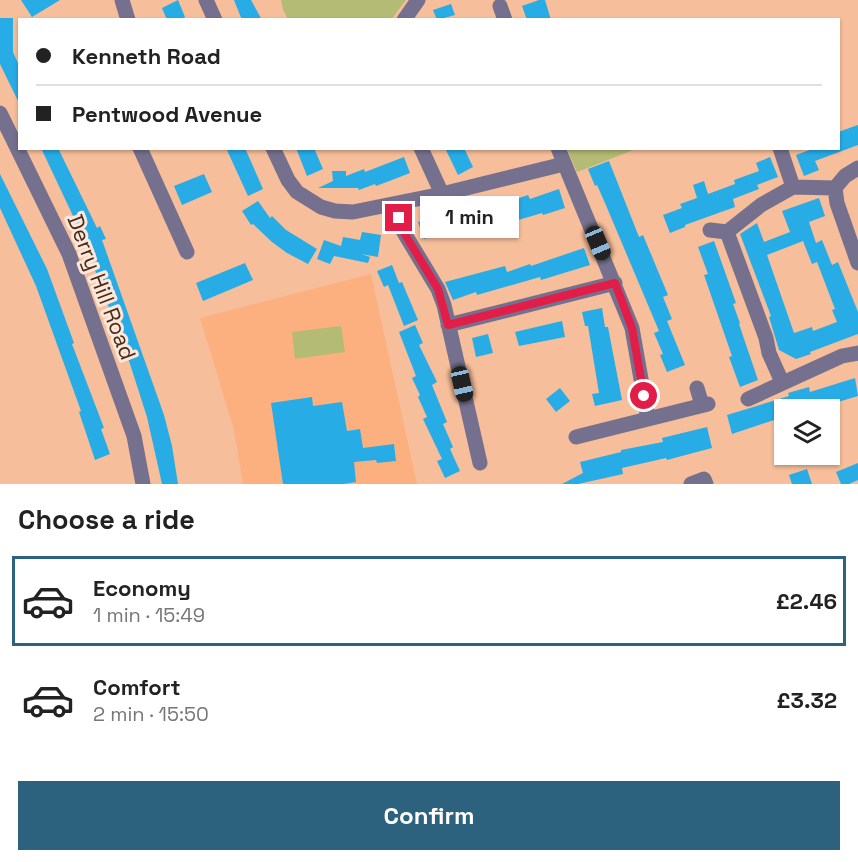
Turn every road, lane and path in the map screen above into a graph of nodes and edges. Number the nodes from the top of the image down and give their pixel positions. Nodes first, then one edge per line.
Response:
1 (122, 0) edge
2 (206, 0) edge
3 (418, 0) edge
4 (127, 18) edge
5 (214, 18) edge
6 (405, 18) edge
7 (0, 113) edge
8 (141, 150) edge
9 (274, 150) edge
10 (422, 150) edge
11 (559, 150) edge
12 (781, 150) edge
13 (564, 164) junction
14 (858, 168) edge
15 (793, 187) junction
16 (835, 188) junction
17 (442, 194) junction
18 (394, 205) junction
19 (710, 230) dead end
20 (727, 232) junction
21 (187, 252) dead end
22 (858, 263) edge
23 (615, 283) junction
24 (448, 325) junction
25 (858, 353) edge
26 (782, 382) junction
27 (697, 388) dead end
28 (748, 399) dead end
29 (648, 419) junction
30 (582, 430) dead end
31 (491, 439) dead end
32 (475, 443) junction
33 (480, 464) dead end
34 (143, 484) edge
35 (691, 484) edge
36 (706, 484) edge

1 - 4 street
2 - 5 street
3 - 6 street
7 - 34 street, Derry Hill Road
8 - 21 street
9 - 18 street
10 - 17 street
11 - 13 street
12 - 15 street
13 - 17 street
13 - 23 street
14 - 16 street
15 - 16 street
15 - 20 street
16 - 22 street
17 - 18 street
18 - 24 street
19 - 20 street
20 - 26 street
23 - 24 street
23 - 29 street
24 - 32 street
25 - 26 street
26 - 28 street
27 - 29 street
29 - 30 street
31 - 32 street
32 - 33 street
35 - 36 street

